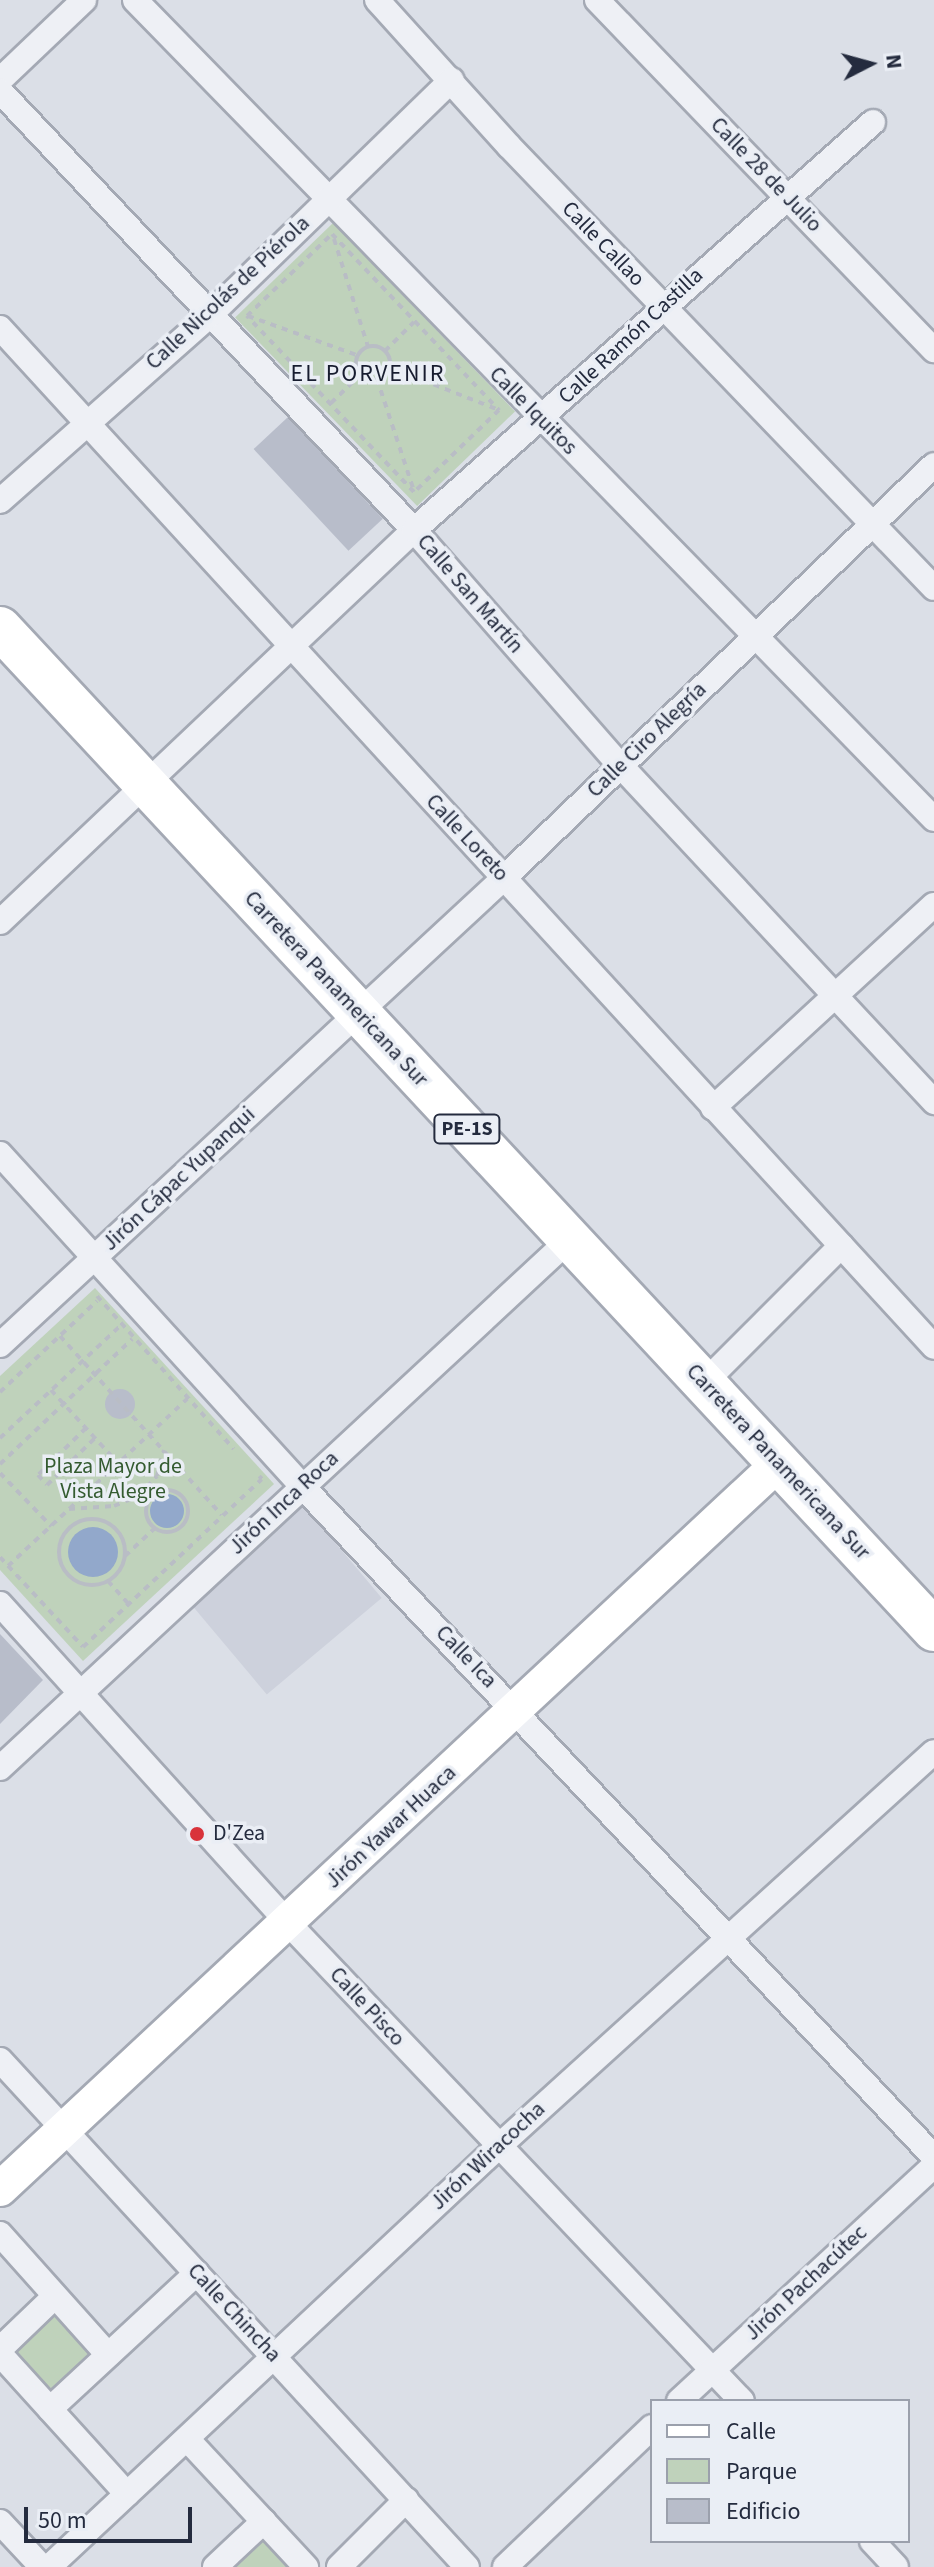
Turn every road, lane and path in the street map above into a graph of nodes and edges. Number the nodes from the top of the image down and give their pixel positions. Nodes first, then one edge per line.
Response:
1 (84, 0) edge
2 (135, 0) edge
3 (377, 0) edge
4 (597, 0) edge
5 (0, 80) edge
6 (452, 80) junction
7 (0, 91) edge
8 (873, 122) dead end
9 (787, 196) junction
10 (328, 200) junction
11 (332, 234) junction
12 (662, 306) junction
13 (210, 315) junction
14 (247, 316) junction
15 (415, 322) junction
16 (0, 328) edge
17 (368, 347) junction
18 (934, 350) edge
19 (385, 351) junction
20 (359, 356) junction
21 (389, 367) junction
22 (361, 374) junction
23 (377, 379) junction
24 (331, 404) junction
25 (499, 410) junction
26 (541, 420) junction
27 (86, 422) junction
28 (934, 465) edge
29 (414, 492) junction
30 (0, 501) edge
31 (871, 523) junction
32 (414, 530) junction
33 (934, 588) edge
34 (0, 628) edge
35 (757, 635) junction
36 (291, 648) junction
37 (620, 765) junction
38 (148, 784) junction
39 (934, 819) edge
40 (504, 878) junction
41 (934, 905) edge
42 (0, 922) edge
43 (833, 993) junction
44 (356, 1012) junction
45 (934, 1102) edge
46 (713, 1108) junction
47 (0, 1154) edge
48 (570, 1239) junction
49 (841, 1246) junction
50 (96, 1257) junction
51 (120, 1326) junction
52 (60, 1336) junction
53 (931, 1338) edge
54 (132, 1339) junction
55 (0, 1345) edge
56 (82, 1361) junction
57 (95, 1374) junction
58 (704, 1383) junction
59 (51, 1390) junction
60 (0, 1392) edge
61 (187, 1399) junction
62 (64, 1404) junction
63 (86, 1428) junction
64 (149, 1434) junction
65 (0, 1438) edge
66 (95, 1438) junction
67 (0, 1450) edge
68 (164, 1450) junction
69 (241, 1456) dead end
70 (7, 1457) junction
71 (118, 1463) junction
72 (779, 1463) junction
73 (0, 1464) edge
74 (251, 1468) dead end
75 (0, 1473) edge
76 (149, 1486) junction
77 (302, 1486) junction
78 (156, 1493) junction
79 (97, 1508) junction
80 (69, 1509) junction
81 (223, 1516) junction
82 (59, 1518) junction
83 (97, 1519) junction
84 (51, 1526) junction
85 (155, 1528) junction
86 (68, 1529) junction
87 (125, 1556) junction
88 (0, 1557) edge
89 (8, 1566) junction
90 (108, 1581) junction
91 (0, 1604) edge
92 (129, 1604) junction
93 (934, 1630) edge
94 (81, 1692) junction
95 (517, 1710) junction
96 (934, 1752) edge
97 (0, 1768) edge
98 (288, 1923) junction
99 (728, 1935) junction
100 (0, 2060) edge
101 (64, 2129) junction
102 (498, 2147) junction
103 (934, 2157) edge
104 (934, 2166) edge
105 (0, 2189) edge
106 (0, 2234) edge
107 (197, 2273) junction
108 (55, 2296) junction
109 (0, 2352) edge
110 (108, 2355) junction
111 (275, 2357) junction
112 (713, 2369) junction
113 (681, 2399) edge
114 (740, 2399) edge
115 (50, 2409) junction
116 (650, 2429) edge
117 (187, 2439) junction
118 (127, 2494) junction
119 (406, 2500) junction
120 (264, 2521) junction
121 (0, 2522) edge
122 (874, 2543) edge
123 (42, 2567) edge
124 (49, 2567) edge
125 (215, 2567) edge
126 (306, 2567) edge
127 (339, 2567) edge
128 (467, 2567) edge
129 (505, 2567) edge
130 (896, 2567) edge

1 - 5 street
2 - 10 street, Calle Iquitos
3 - 6 street, Calle Callao
4 - 9 street, Calle 28 de Julio
6 - 10 street, Calle Nicolás de Piérola
6 - 12 street, Calle Callao
7 - 13 street, Calle San Martín
8 - 9 street, Calle Ramón Castilla
9 - 12 street, Calle Ramón Castilla
9 - 18 street, Calle 28 de Julio
10 - 11 path
10 - 13 street, Calle Nicolás de Piérola
10 - 26 street, Calle Iquitos
11 - 14 path
11 - 15 path
11 - 17 path
12 - 26 street, Calle Ramón Castilla
12 - 31 street, Calle Callao
13 - 14 path
13 - 27 street, Calle Nicolás de Piérola
13 - 32 street, Calle San Martín
14 - 20 path
14 - 24 path
15 - 19 path
15 - 25 path
16 - 27 street, Calle Loreto
17 - 19 path
17 - 20 path
19 - 21 path
20 - 22 path
21 - 23 path
21 - 25 path
22 - 23 path
22 - 24 path
23 - 29 path
24 - 29 path
25 - 26 path
25 - 29 path
26 - 32 street, Calle Ramón Castilla
26 - 35 street, Calle Iquitos
27 - 30 street, Calle Nicolás de Piérola
27 - 36 street, Calle Loreto
28 - 31 street, Calle Ciro Alegría
29 - 32 path
31 - 33 street, Calle Callao
31 - 35 street, Calle Ciro Alegría
32 - 36 street, Calle Ramón Castilla
32 - 37 street, Calle San Martín
34 - 38 highway, Carretera Panamericana Sur / PE-1S
35 - 37 street, Calle Ciro Alegría
35 - 39 street, Calle Iquitos
36 - 38 street, Calle Ramón Castilla
36 - 40 street, Calle Loreto
37 - 40 street, Calle Ciro Alegría
37 - 43 street, Calle San Martín
38 - 42 street, Calle Ramón Castilla
38 - 44 highway, Carretera Panamericana Sur / PE-1S
40 - 44 street, Calle Ciro Alegría
40 - 46 street, Calle Loreto
41 - 43 street
43 - 45 street, Calle San Martín
43 - 46 street
44 - 48 highway, Carretera Panamericana Sur / PE-1S
44 - 50 street, Jirón Cápac Yupanqui
46 - 49 street, Calle Loreto
47 - 50 street, Calle Ica
48 - 58 highway, Carretera Panamericana Sur / PE-1S
48 - 77 street, Jirón Inca Roca
49 - 53 street, Calle Loreto
49 - 58 street
50 - 55 street, Jirón Cápac Yupanqui
50 - 77 street, Calle Ica
51 - 52 path
51 - 54 path
51 - 56 path
52 - 56 path
52 - 60 path
54 - 57 path
54 - 61 path
56 - 57 path
56 - 59 path
57 - 62 path
57 - 64 path
58 - 72 highway, Carretera Panamericana Sur / PE-1S
59 - 62 path
59 - 65 path
61 - 64 path
61 - 69 path
62 - 63 path
62 - 70 path
63 - 66 path
63 - 66 path
64 - 68 path
64 - 71 path
66 - 71 path
67 - 70 path
68 - 76 path
68 - 81 path
70 - 73 path
71 - 80 path
72 - 93 highway, Carretera Panamericana Sur / PE-1S
72 - 95 street, Jirón Yawar Huaca
74 - 81 path
75 - 84 path
76 - 78 path
76 - 79 path
77 - 94 street, Jirón Inca Roca
77 - 95 street, Calle Ica
78 - 85 path
78 - 85 path
79 - 80 path
79 - 83 path
80 - 82 path
81 - 92 path
82 - 84 path
82 - 86 path
83 - 86 path
83 - 87 path
84 - 89 path
85 - 87 path
86 - 90 path
87 - 90 path
88 - 89 path
89 - 92 path
90 - 92 path
91 - 94 street, Calle Pisco
94 - 97 street, Jirón Inca Roca
94 - 98 street, Calle Pisco
95 - 98 street, Jirón Yawar Huaca
95 - 99 street, Calle Ica
96 - 99 street, Jirón Wiracocha
98 - 101 street, Jirón Yawar Huaca
98 - 102 street, Calle Pisco
99 - 102 street, Jirón Wiracocha
99 - 103 street, Calle Ica
100 - 101 street, Calle Chincha
101 - 105 street, Jirón Yawar Huaca
101 - 107 street, Calle Chincha
102 - 111 street, Jirón Wiracocha
102 - 112 street, Calle Pisco
104 - 112 street, Jirón Pachacútec
106 - 108 street
107 - 110 street
107 - 111 street, Calle Chincha
108 - 109 street
108 - 110 street
109 - 115 street
110 - 115 street
111 - 117 street, Jirón Wiracocha
111 - 119 street, Calle Chincha
112 - 113 street, Jirón Pachacútec
112 - 114 street, Calle Pisco
115 - 118 street
116 - 129 street
117 - 118 street, Jirón Wiracocha
117 - 120 street
118 - 124 street, Jirón Wiracocha
119 - 127 street
119 - 128 street, Calle Chincha
120 - 125 street
120 - 126 street
121 - 123 street
122 - 130 street

